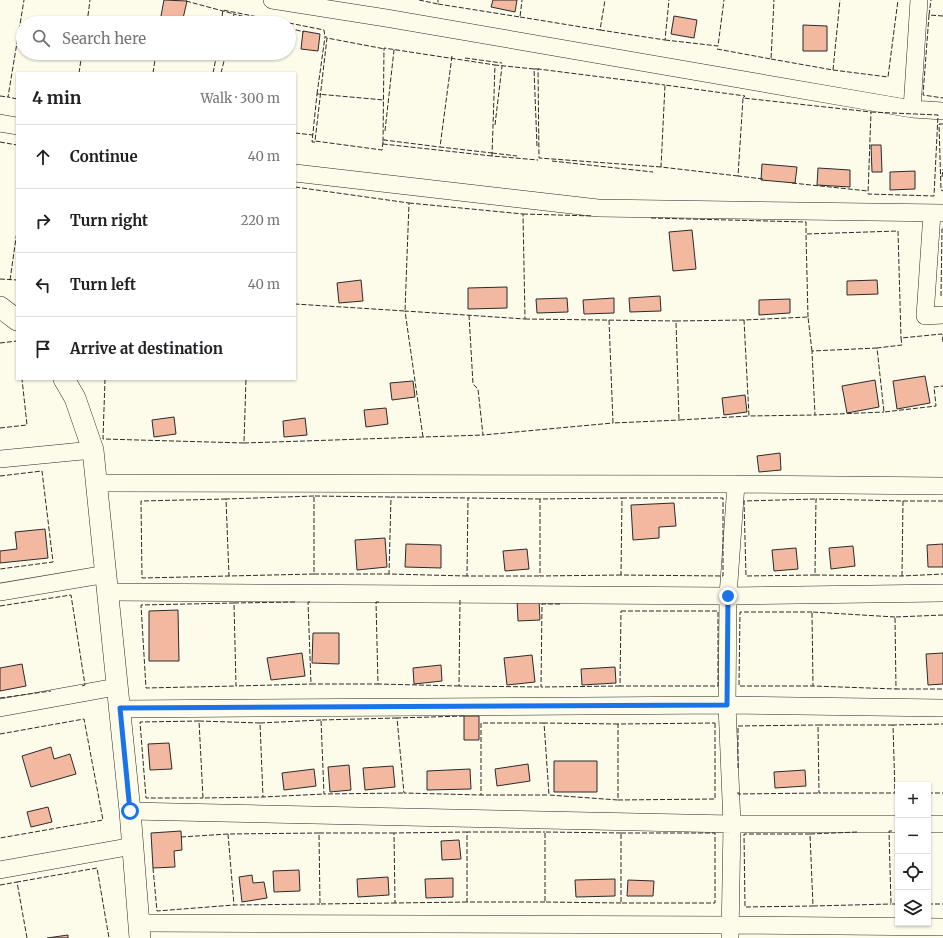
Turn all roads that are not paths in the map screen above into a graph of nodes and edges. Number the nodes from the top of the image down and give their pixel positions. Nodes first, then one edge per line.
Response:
1 (272, 0) edge
2 (919, 0) edge
3 (912, 109) junction
4 (943, 111) edge
5 (0, 123) edge
6 (16, 126) edge
7 (296, 173) edge
8 (937, 213) edge
9 (0, 307) edge
10 (943, 315) edge
11 (16, 319) edge
12 (65, 380) edge
13 (93, 450) junction
14 (0, 460) edge
15 (97, 483) junction
16 (736, 484) junction
17 (943, 486) edge
18 (108, 583) junction
19 (0, 592) edge
20 (943, 593) edge
21 (728, 596) junction
22 (116, 687) junction
23 (727, 705) junction
24 (0, 708) edge
25 (120, 708) junction
26 (943, 708) edge
27 (130, 811) junction
28 (732, 824) junction
29 (895, 824) edge
30 (931, 824) edge
31 (943, 824) edge
32 (133, 846) junction
33 (0, 870) edge
34 (943, 927) edge
35 (140, 931) edge
36 (731, 931) edge

1 - 3 street
2 - 3 street
3 - 4 street
5 - 6 street
7 - 8 street
8 - 10 street
9 - 11 street
12 - 13 street
13 - 14 street
13 - 15 street
15 - 16 street
15 - 18 street
16 - 17 street
16 - 21 street
18 - 19 street
18 - 21 street
18 - 22 street
20 - 21 street
21 - 23 street
22 - 24 street
22 - 25 street
23 - 25 street
23 - 26 street
23 - 28 street
25 - 27 street
27 - 28 street
27 - 32 street
28 - 29 street
28 - 36 street
30 - 31 street
32 - 33 street
32 - 35 street
34 - 36 street
35 - 36 street

